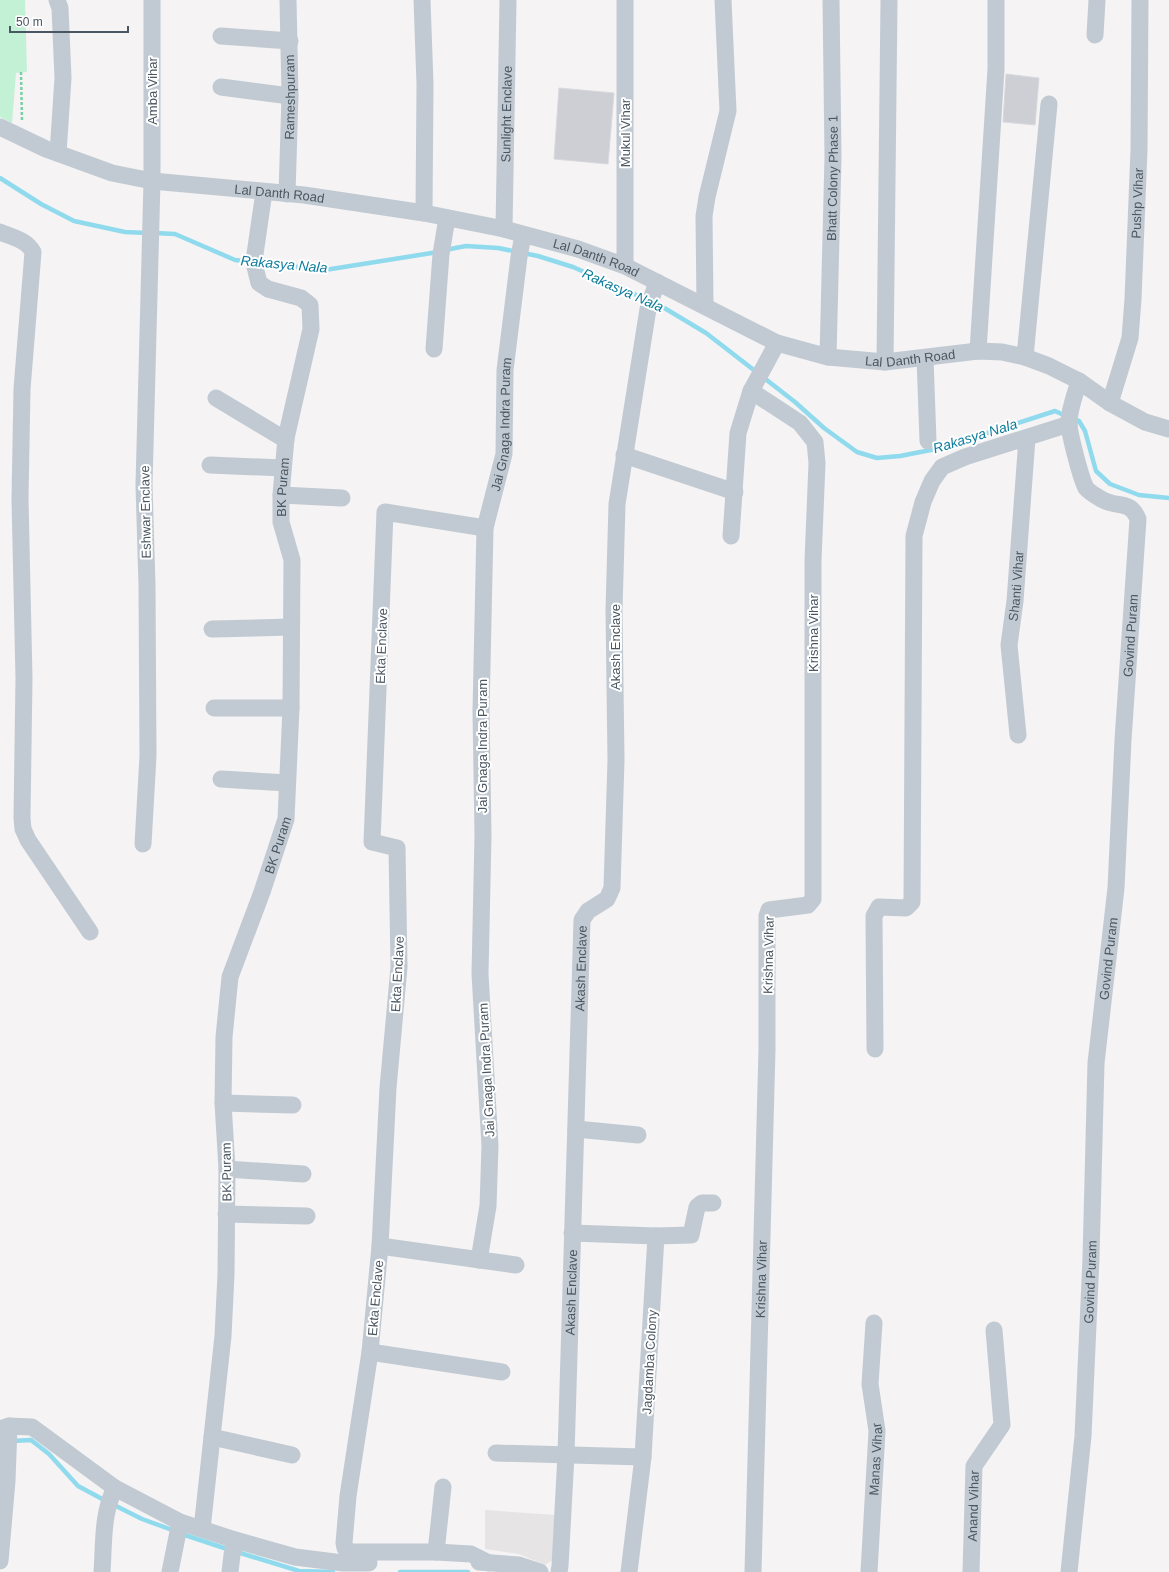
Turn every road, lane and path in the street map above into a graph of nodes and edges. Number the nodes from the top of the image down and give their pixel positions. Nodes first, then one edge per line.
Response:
1 (57, 0) edge
2 (152, 0) edge
3 (288, 0) edge
4 (422, 0) edge
5 (508, 0) edge
6 (625, 0) edge
7 (723, 0) edge
8 (831, 0) edge
9 (889, 0) edge
10 (996, 0) edge
11 (1097, 0) edge
12 (1140, 0) edge
13 (1095, 35) dead end
14 (220, 36) dead end
15 (290, 41) junction
16 (21, 72) dead end
17 (221, 87) dead end
18 (290, 96) junction
19 (1049, 104) dead end
20 (0, 127) edge
21 (22, 138) junction
22 (58, 153) junction
23 (152, 181) junction
24 (264, 192) junction
25 (287, 194) junction
26 (424, 213) junction
27 (447, 218) junction
28 (504, 229) junction
29 (0, 232) edge
30 (521, 245) junction
31 (625, 266) junction
32 (653, 295) junction
33 (705, 305) junction
34 (777, 343) junction
35 (434, 349) dead end
36 (978, 351) junction
37 (828, 357) junction
38 (1025, 357) junction
39 (925, 358) junction
40 (886, 362) junction
41 (1079, 382) junction
42 (751, 388) junction
43 (216, 398) dead end
44 (1110, 403) junction
45 (1069, 424) junction
46 (1169, 429) edge
47 (1028, 438) junction
48 (286, 440) junction
49 (928, 441) dead end
50 (624, 455) junction
51 (210, 466) dead end
52 (283, 468) junction
53 (735, 492) junction
54 (281, 495) junction
55 (342, 498) dead end
56 (485, 528) junction
57 (731, 536) dead end
58 (291, 626) junction
59 (212, 629) dead end
60 (214, 708) dead end
61 (291, 708) junction
62 (1018, 735) dead end
63 (221, 779) dead end
64 (287, 783) junction
65 (144, 844) dead end
66 (90, 932) dead end
67 (875, 1049) dead end
68 (223, 1103) junction
69 (293, 1105) dead end
70 (576, 1129) junction
71 (638, 1135) dead end
72 (227, 1169) junction
73 (303, 1174) dead end
74 (713, 1203) dead end
75 (226, 1214) junction
76 (307, 1216) dead end
77 (572, 1233) junction
78 (656, 1236) junction
79 (380, 1246) junction
80 (479, 1260) junction
81 (516, 1265) dead end
82 (874, 1323) dead end
83 (994, 1330) dead end
84 (370, 1352) junction
85 (502, 1372) dead end
86 (6, 1434) edge
87 (212, 1437) junction
88 (496, 1453) dead end
89 (292, 1454) dead end
90 (566, 1455) junction
91 (643, 1457) junction
92 (443, 1488) dead end
93 (111, 1498) junction
94 (202, 1529) junction
95 (178, 1530) junction
96 (436, 1552) junction
97 (233, 1553) edge
98 (0, 1561) edge
99 (345, 1564) edge
100 (478, 1566) edge
101 (102, 1572) edge
102 (170, 1572) edge
103 (540, 1572) edge
104 (558, 1572) edge
105 (629, 1572) edge
106 (753, 1572) edge
107 (869, 1572) edge
108 (971, 1572) edge
109 (1069, 1572) edge

1 - 22 street
2 - 23 street, Amba Vihar
3 - 15 street, Rameshpuram
4 - 26 street
5 - 28 street, Sunlight Enclave
6 - 31 street, Mukul Vihar
7 - 33 street
8 - 37 street, Bhatt Colony Phase 1
9 - 40 street
10 - 36 street
11 - 13 street
12 - 44 street, Pushp Vihar
14 - 15 street
15 - 18 street, Rameshpuram
16 - 21 path
17 - 18 street
18 - 25 street, Rameshpuram
19 - 38 street
20 - 21 street, Lal Danth Road
21 - 22 street, Lal Danth Road
22 - 23 street, Lal Danth Road
23 - 24 street, Lal Danth Road
23 - 65 street, Eshwar Enclave
24 - 25 street, Lal Danth Road
24 - 48 street, BK Puram
25 - 26 street, Lal Danth Road
26 - 27 street, Lal Danth Road
27 - 28 street, Lal Danth Road
27 - 35 street
28 - 30 street, Lal Danth Road
29 - 66 street
30 - 31 street, Lal Danth Road
30 - 56 street, Jai Gnaga Indra Puram
31 - 32 street, Lal Danth Road
32 - 33 street, Lal Danth Road
32 - 50 street, Akash Enclave
33 - 34 street, Lal Danth Road
34 - 37 street, Lal Danth Road
34 - 42 street
36 - 38 street, Lal Danth Road
36 - 39 street, Lal Danth Road
37 - 40 street, Lal Danth Road
38 - 41 street, Lal Danth Road
39 - 40 street, Lal Danth Road
39 - 49 street
41 - 44 street, Lal Danth Road
41 - 45 street, Govind Puram
42 - 53 street
42 - 106 street, Krishna Vihar
43 - 48 street
44 - 46 street, Lal Danth Road
45 - 47 street
45 - 109 street, Govind Puram
47 - 62 street, Shanti Vihar
47 - 67 street
48 - 52 street, BK Puram
50 - 53 street
50 - 70 street, Akash Enclave
51 - 52 street
52 - 54 street, BK Puram
53 - 57 street
54 - 55 street
54 - 58 street, BK Puram
56 - 79 street, Ekta Enclave
56 - 80 street, Jai Gnaga Indra Puram
58 - 59 street
58 - 61 street, BK Puram
60 - 61 street
61 - 64 street, BK Puram
63 - 64 street
64 - 68 street, BK Puram
68 - 69 street
68 - 72 street, BK Puram
70 - 71 street
70 - 77 street, Akash Enclave
72 - 73 street
72 - 75 street, BK Puram
74 - 78 street
75 - 76 street
75 - 87 street, BK Puram
77 - 78 street
77 - 90 street, Akash Enclave
78 - 91 street, Jagdamba Colony
79 - 80 street
79 - 84 street, Ekta Enclave
80 - 81 street
82 - 107 street, Manas Vihar
83 - 108 street, Anand Vihar
84 - 85 street
84 - 99 street, Ekta Enclave
86 - 93 street
86 - 98 street
87 - 89 street
87 - 94 street, BK Puram
88 - 90 street
90 - 91 street
90 - 104 street, Akash Enclave
91 - 105 street, Jagdamba Colony
92 - 96 street
93 - 95 street
93 - 101 street
94 - 95 street
94 - 97 street
95 - 102 street
96 - 99 street
96 - 100 street
97 - 99 street
99 - 100 street
100 - 103 street

